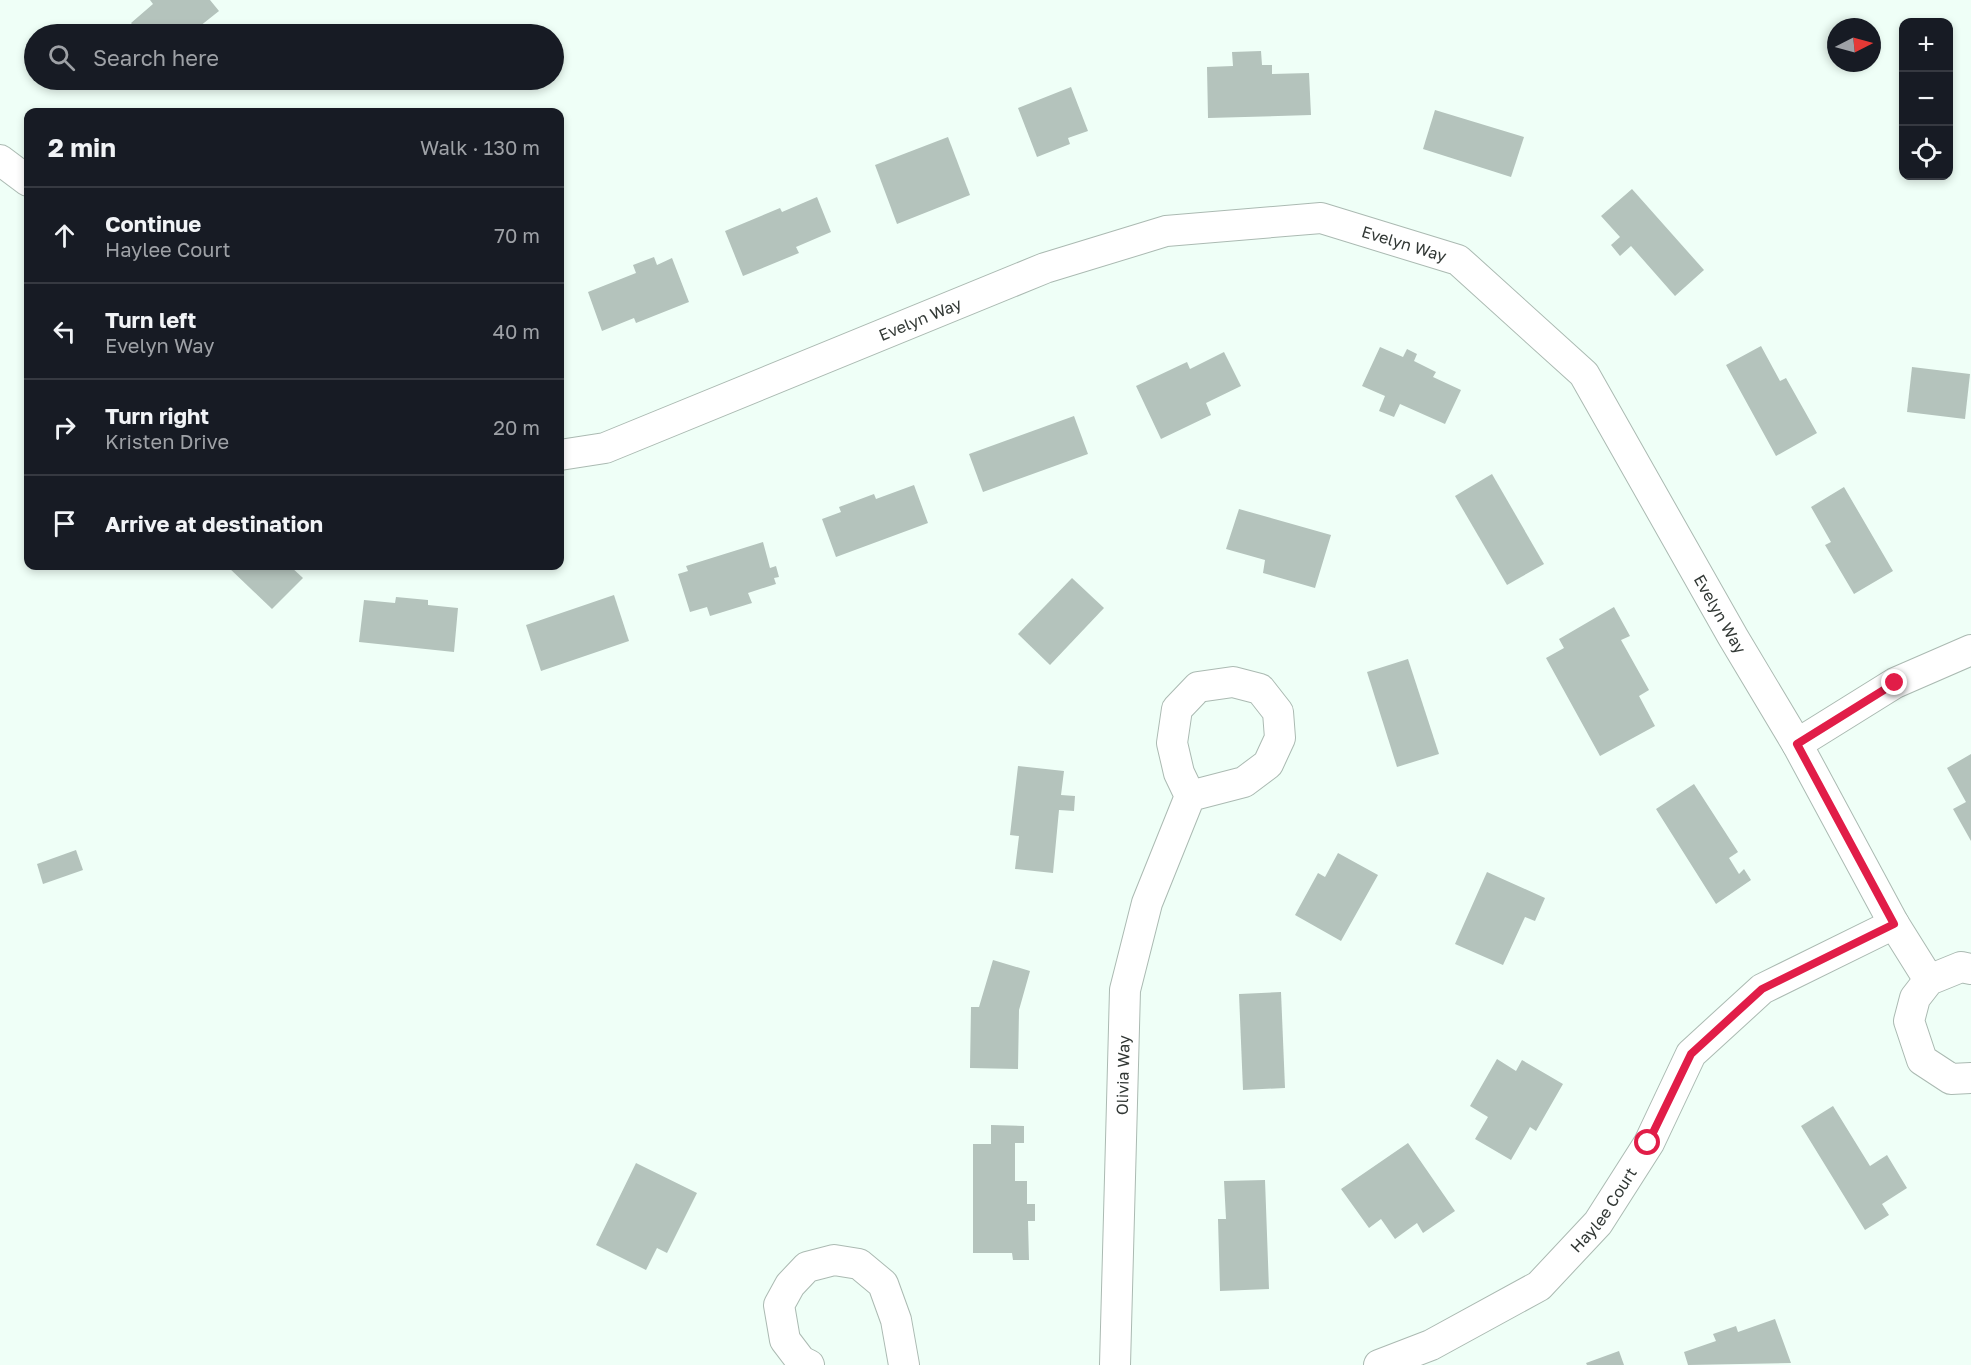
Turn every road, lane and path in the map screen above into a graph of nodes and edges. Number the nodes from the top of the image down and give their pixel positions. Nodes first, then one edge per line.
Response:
1 (0, 160) edge
2 (24, 179) edge
3 (564, 454) edge
4 (1971, 650) edge
5 (1797, 744) junction
6 (1190, 796) dead end
7 (1894, 924) junction
8 (1971, 969) edge
9 (1929, 980) junction
10 (1971, 1078) edge
11 (809, 1365) edge
12 (904, 1365) edge
13 (1115, 1365) edge
14 (1379, 1365) edge

1 - 2 street
3 - 5 street, Evelyn Way
4 - 5 street
5 - 7 street, Evelyn Way
6 - 13 street, Olivia Way
7 - 9 street, Evelyn Way
7 - 14 street, Haylee Court
8 - 9 street
9 - 10 street
11 - 12 street

